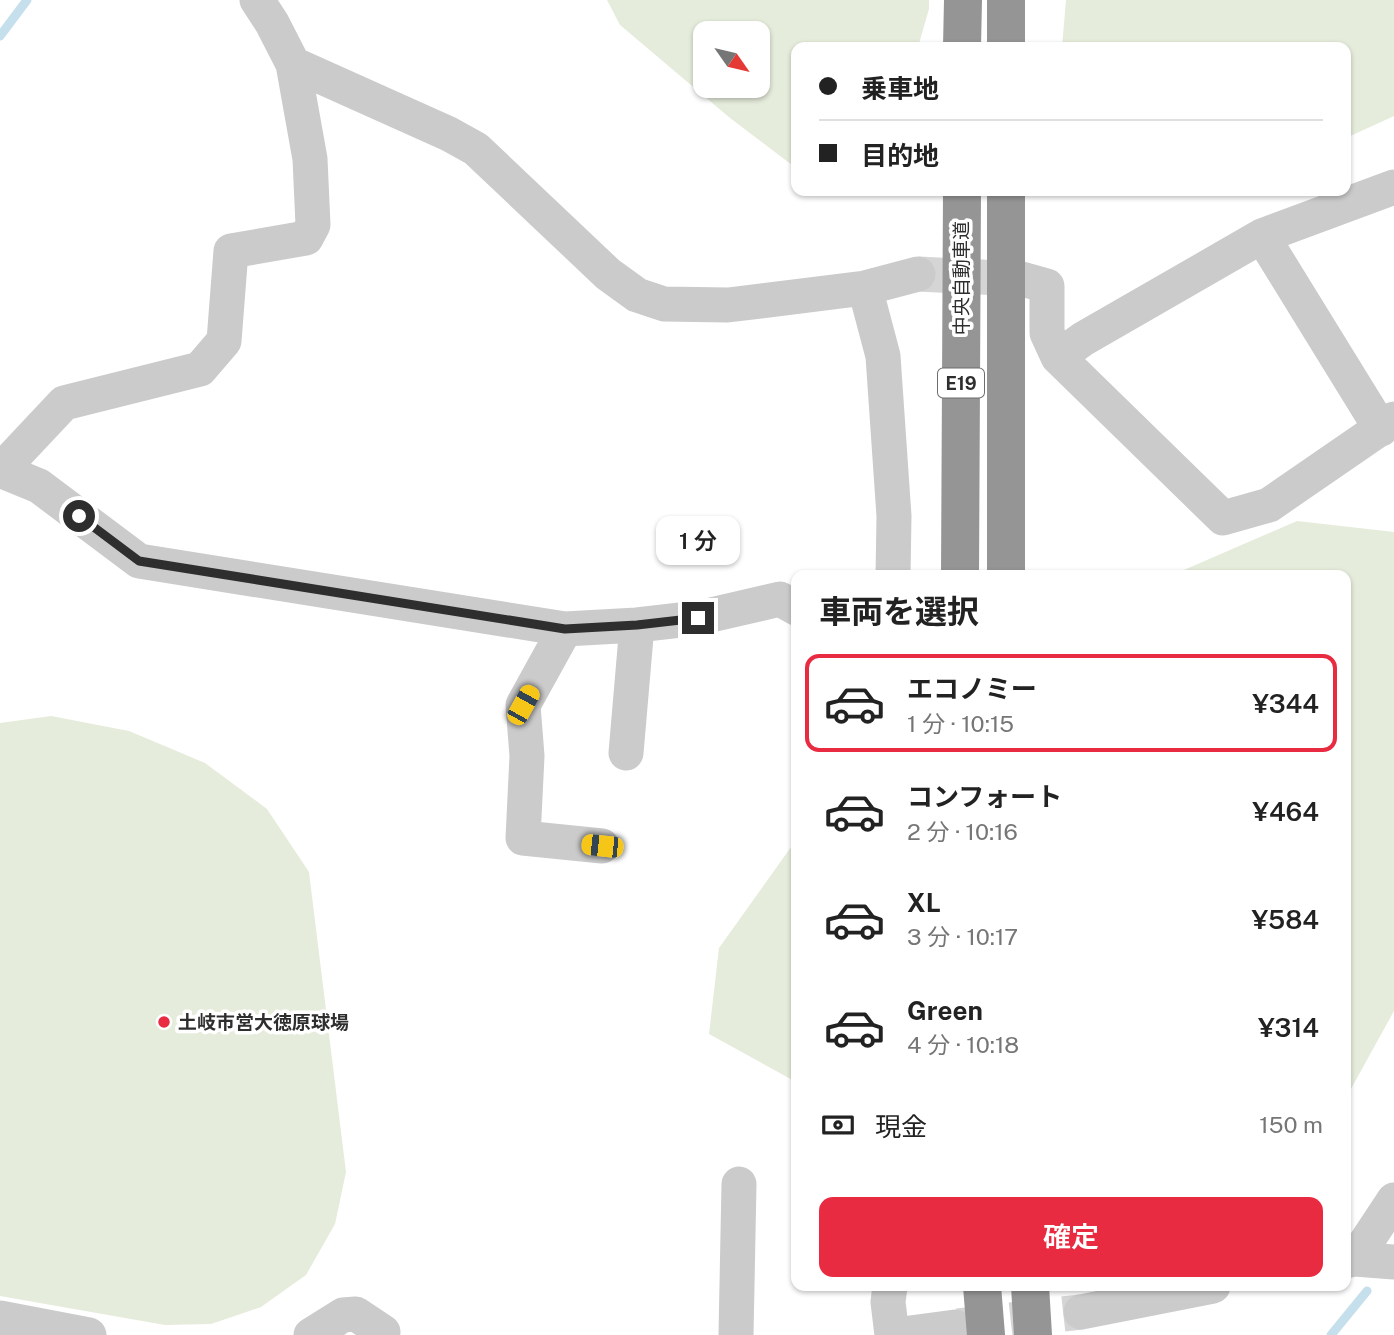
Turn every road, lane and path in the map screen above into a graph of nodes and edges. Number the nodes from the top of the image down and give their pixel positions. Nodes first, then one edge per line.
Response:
1 (257, 0) edge
2 (963, 0) edge
3 (1006, 0) edge
4 (962, 42) edge
5 (1006, 42) edge
6 (293, 64) junction
7 (1394, 187) edge
8 (962, 196) edge
9 (1006, 196) edge
10 (1262, 236) junction
11 (918, 274) tunnel mouth
12 (1022, 279) tunnel mouth
13 (865, 288) junction
14 (1058, 357) junction
15 (1387, 424) edge
16 (0, 470) edge
17 (893, 570) edge
18 (960, 570) edge
19 (1006, 570) edge
20 (791, 605) edge
21 (637, 625) junction
22 (565, 629) junction
23 (626, 753) dead end
24 (602, 846) dead end
25 (739, 1184) dead end
26 (1394, 1200) edge
27 (1351, 1259) edge
28 (1351, 1260) edge
29 (1394, 1262) edge
30 (889, 1291) edge
31 (981, 1291) edge
32 (1030, 1291) edge
33 (1188, 1291) edge
34 (1081, 1312) tunnel mouth
35 (0, 1318) edge
36 (970, 1331) edge
37 (89, 1335) edge
38 (311, 1335) edge
39 (382, 1335) edge
40 (736, 1335) edge
41 (893, 1335) edge
42 (1033, 1335) edge

1 - 6 street
2 - 4 highway
3 - 5 highway
6 - 13 street
6 - 16 street
7 - 10 street
8 - 18 highway, 中央自動車道 / E19
9 - 19 highway, E19
10 - 14 street
10 - 15 street
11 - 13 street
12 - 14 street
13 - 17 street
14 - 15 street
16 - 22 street
20 - 21 street
21 - 22 street
21 - 23 street
22 - 24 street
25 - 40 street
26 - 27 street
28 - 29 street
30 - 41 street
31 - 36 highway
32 - 42 highway
33 - 34 street
35 - 37 street
36 - 41 street
38 - 39 street

